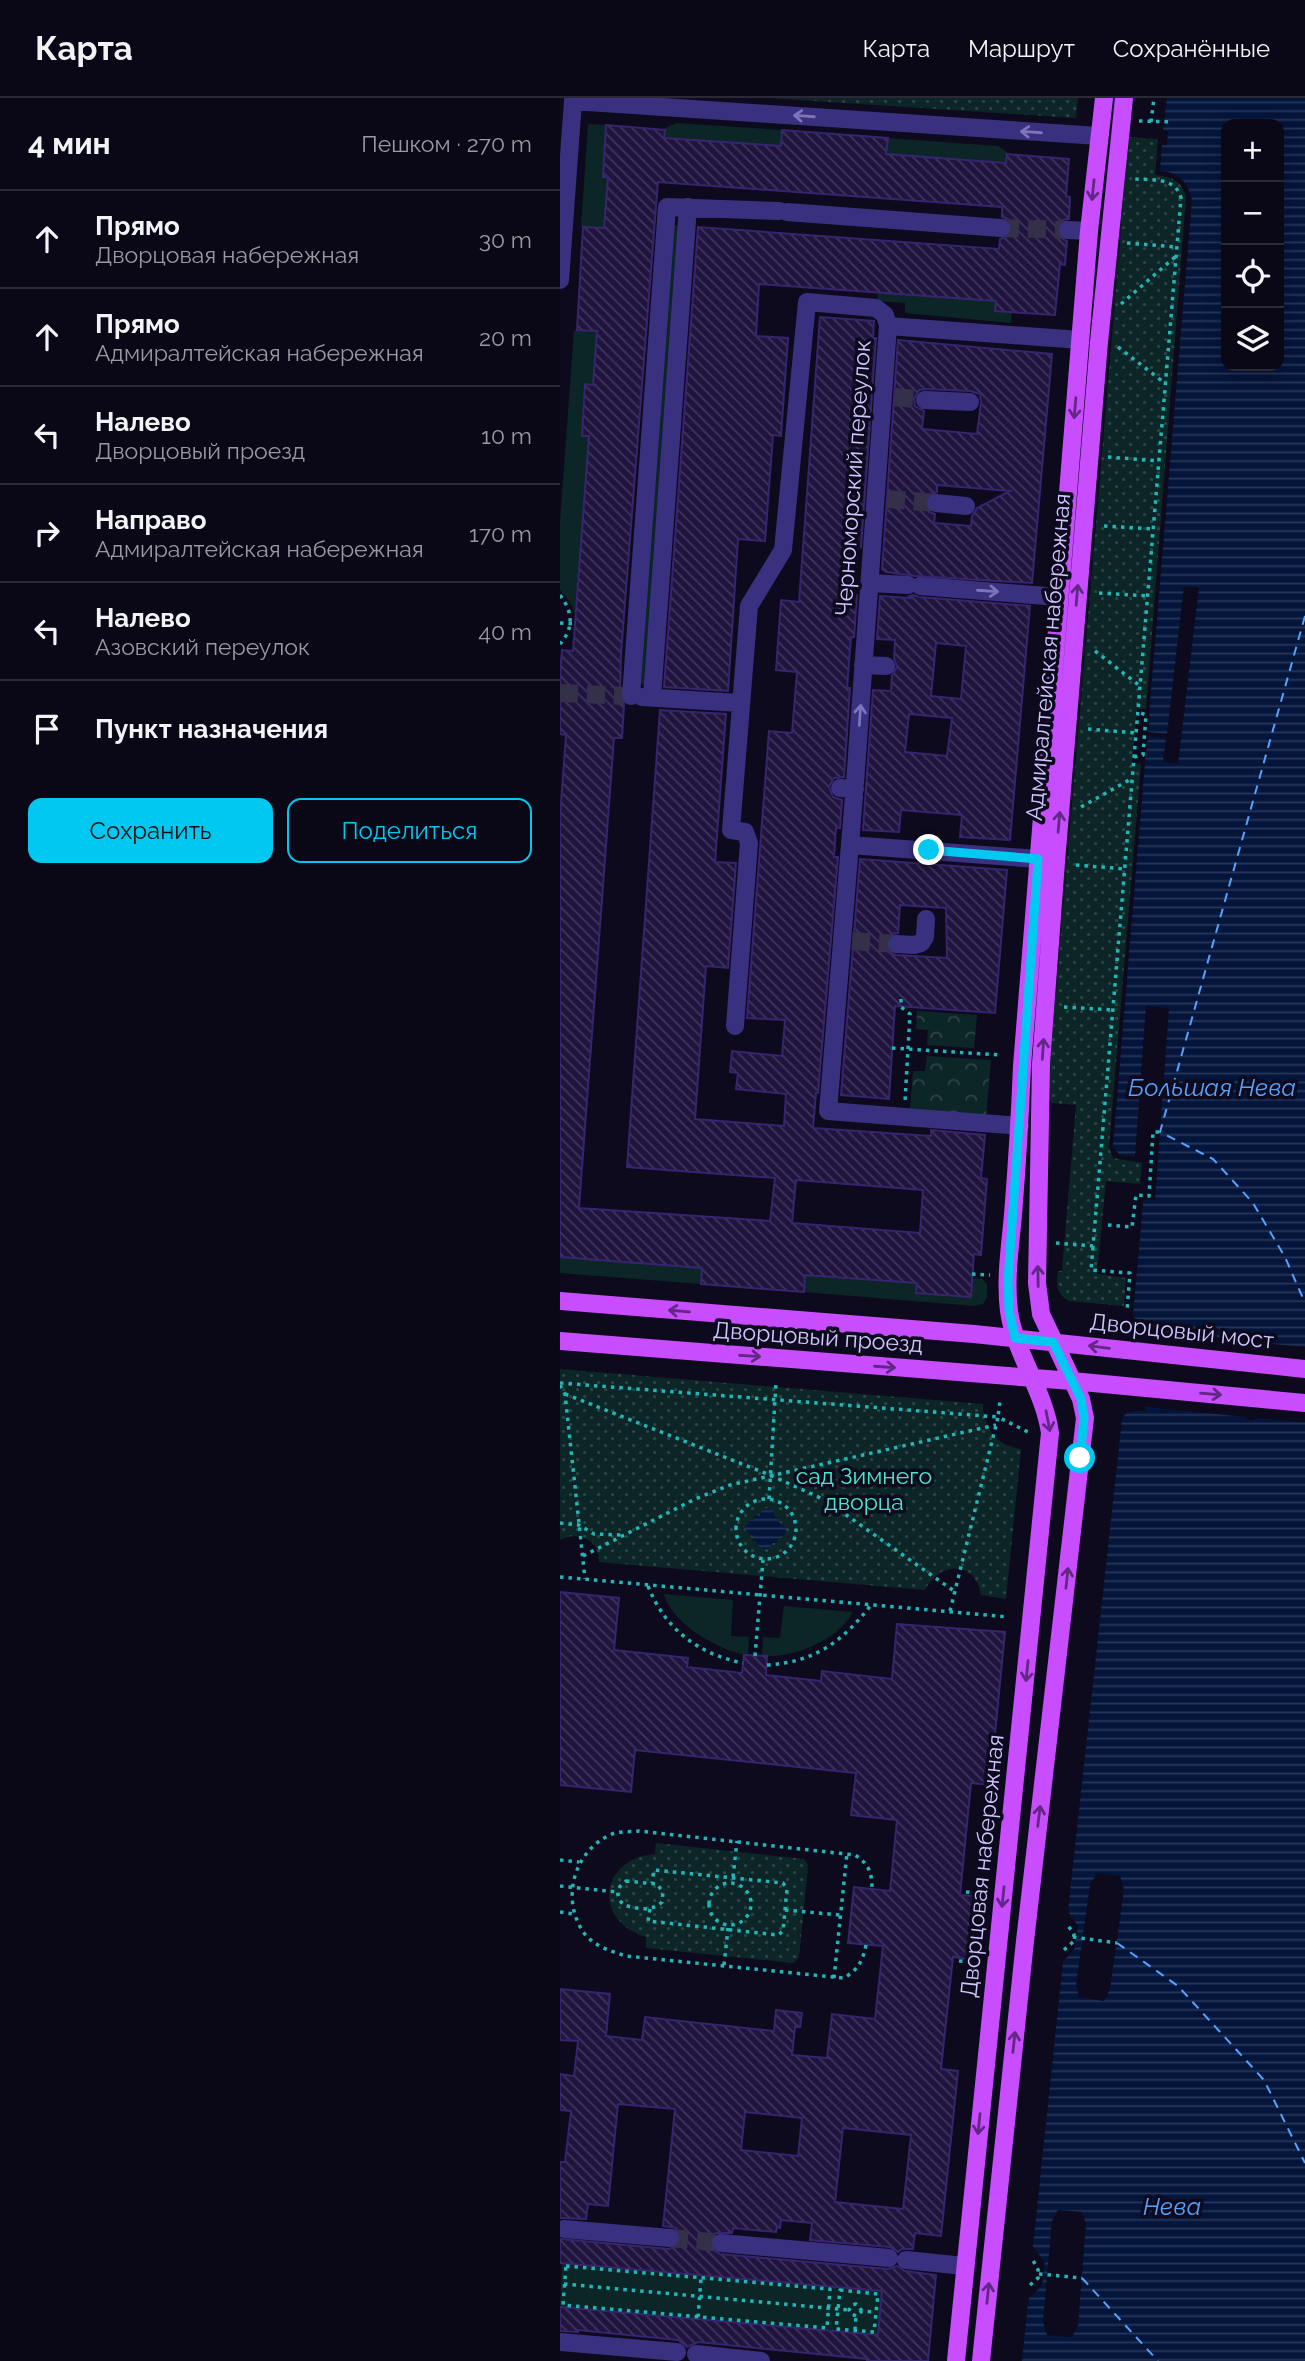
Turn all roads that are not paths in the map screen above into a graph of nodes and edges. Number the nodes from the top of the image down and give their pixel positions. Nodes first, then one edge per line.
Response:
1 (1104, 98) edge
2 (1124, 98) edge
3 (1099, 136) junction
4 (688, 207) junction
5 (1001, 228) tunnel mouth
6 (1068, 230) tunnel mouth
7 (1089, 231) junction
8 (560, 280) edge
9 (888, 326) junction
10 (1080, 340) junction
11 (925, 400) tunnel mouth
12 (970, 402) dead end
13 (936, 503) tunnel mouth
14 (966, 506) dead end
15 (869, 583) junction
16 (1059, 597) junction
17 (863, 665) junction
18 (886, 666) dead end
19 (652, 698) junction
20 (740, 703) junction
21 (850, 845) junction
22 (1038, 859) junction
23 (926, 919) dead end
24 (897, 944) tunnel mouth
25 (735, 1026) dead end
26 (1020, 1126) junction
27 (560, 1301) edge
28 (1015, 1338) junction
29 (560, 1341) edge
30 (1053, 1342) junction
31 (1305, 1369) edge
32 (1033, 1378) junction
33 (1072, 1381) junction
34 (1305, 1403) edge
35 (564, 2229) dead end
36 (670, 2238) tunnel mouth
37 (721, 2243) tunnel mouth
38 (964, 2266) junction
39 (560, 2342) edge
40 (677, 2352) dead end
41 (696, 2354) dead end
42 (761, 2361) edge
43 (956, 2361) edge
44 (981, 2361) edge

1 - 3 main road, Адмиралтейская набережная
30 -> 2 main road, Адмиралтейская набережная
3 -> 7 main road, Адмиралтейская набережная
3 -> 8 street
4 - 5 street
4 - 19 street
4 - 19 street
6 - 7 street
7 - 10 main road, Адмиралтейская набережная
9 - 10 street, Черноморский переулок
9 - 15 street, Черноморский переулок
9 - 20 street
10 -> 16 main road, Адмиралтейская набережная
11 - 12 street
13 - 14 street
15 -> 16 street
15 - 17 street, Черноморский переулок
16 - 22 main road, Адмиралтейская набережная
17 - 18 street
21 -> 17 street, Черноморский переулок
19 - 20 street
20 - 25 street
21 - 22 street
21 - 26 street, Черноморский переулок
22 - 26 main road, Адмиралтейская набережная
23 - 24 street
26 - 28 main road, Адмиралтейская набережная
28 -> 27 main road, Дворцовый проезд
28 - 30 main road, Дворцовый проезд
28 - 32 main road, Адмиралтейская набережная
29 -> 32 main road, Дворцовый проезд
31 -> 30 main road, Дворцовый мост
30 - 33 main road, Адмиралтейская набережная
32 - 33 main road, Дворцовый проезд
32 -> 38 main road, Дворцовая набережная
33 -> 34 main road
44 -> 33 main road
35 - 36 street
37 - 38 street
38 - 43 main road, Дворцовая набережная
39 - 40 street
41 - 42 street

